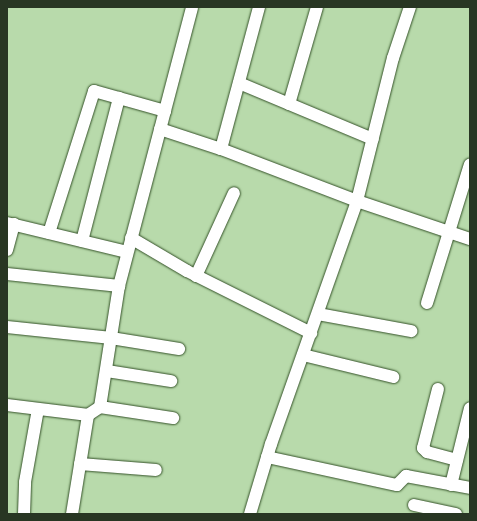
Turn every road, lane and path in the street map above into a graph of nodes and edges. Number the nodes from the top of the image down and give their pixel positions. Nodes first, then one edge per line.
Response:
1 (192, 7) edge
2 (259, 7) edge
3 (317, 7) edge
4 (410, 7) edge
5 (238, 83) junction
6 (119, 98) junction
7 (289, 104) junction
8 (165, 111) junction
9 (160, 129) junction
10 (373, 139) junction
11 (221, 149) junction
12 (470, 164) edge
13 (234, 193) dead end
14 (357, 201) junction
15 (10, 224) edge
16 (448, 232) junction
17 (50, 233) junction
18 (131, 238) junction
19 (470, 239) edge
20 (82, 241) junction
21 (7, 250) edge
22 (127, 252) junction
23 (7, 274) edge
24 (196, 276) junction
25 (119, 286) junction
26 (427, 303) dead end
27 (318, 314) junction
28 (7, 327) edge
29 (411, 331) dead end
30 (311, 333) junction
31 (111, 338) junction
32 (179, 349) dead end
33 (303, 355) junction
34 (106, 371) junction
35 (393, 377) dead end
36 (171, 381) dead end
37 (438, 389) dead end
38 (7, 405) edge
39 (100, 407) junction
40 (470, 408) edge
41 (38, 409) junction
42 (88, 415) junction
43 (173, 418) dead end
44 (267, 457) junction
45 (457, 460) junction
46 (80, 464) junction
47 (156, 470) dead end
48 (451, 485) junction
49 (470, 488) edge
50 (414, 505) dead end
51 (24, 514) edge
52 (72, 514) edge
53 (250, 514) edge
54 (456, 514) edge

1 - 8 street
2 - 5 street
3 - 7 street
4 - 10 street
5 - 7 street
5 - 11 street
6 - 8 street
6 - 17 street
6 - 20 street
7 - 10 street
8 - 9 street
9 - 11 street
9 - 18 street
10 - 14 street
11 - 14 street
12 - 16 street
13 - 24 street
14 - 16 street
14 - 27 street
15 - 17 street
15 - 21 street
16 - 19 street
16 - 26 street
17 - 20 street
18 - 22 street
18 - 24 street
20 - 22 street
22 - 25 street
23 - 25 street
24 - 30 street
25 - 31 street
27 - 29 street
27 - 30 street
28 - 31 street
30 - 33 street
31 - 32 street
31 - 34 street
33 - 35 street
33 - 44 street
34 - 36 street
34 - 39 street
37 - 45 street
38 - 41 street
39 - 42 street
39 - 43 street
40 - 45 street
41 - 42 street
41 - 51 street
42 - 46 street
44 - 48 street
44 - 53 street
45 - 48 street
46 - 47 street
46 - 52 street
48 - 49 street
50 - 54 street

